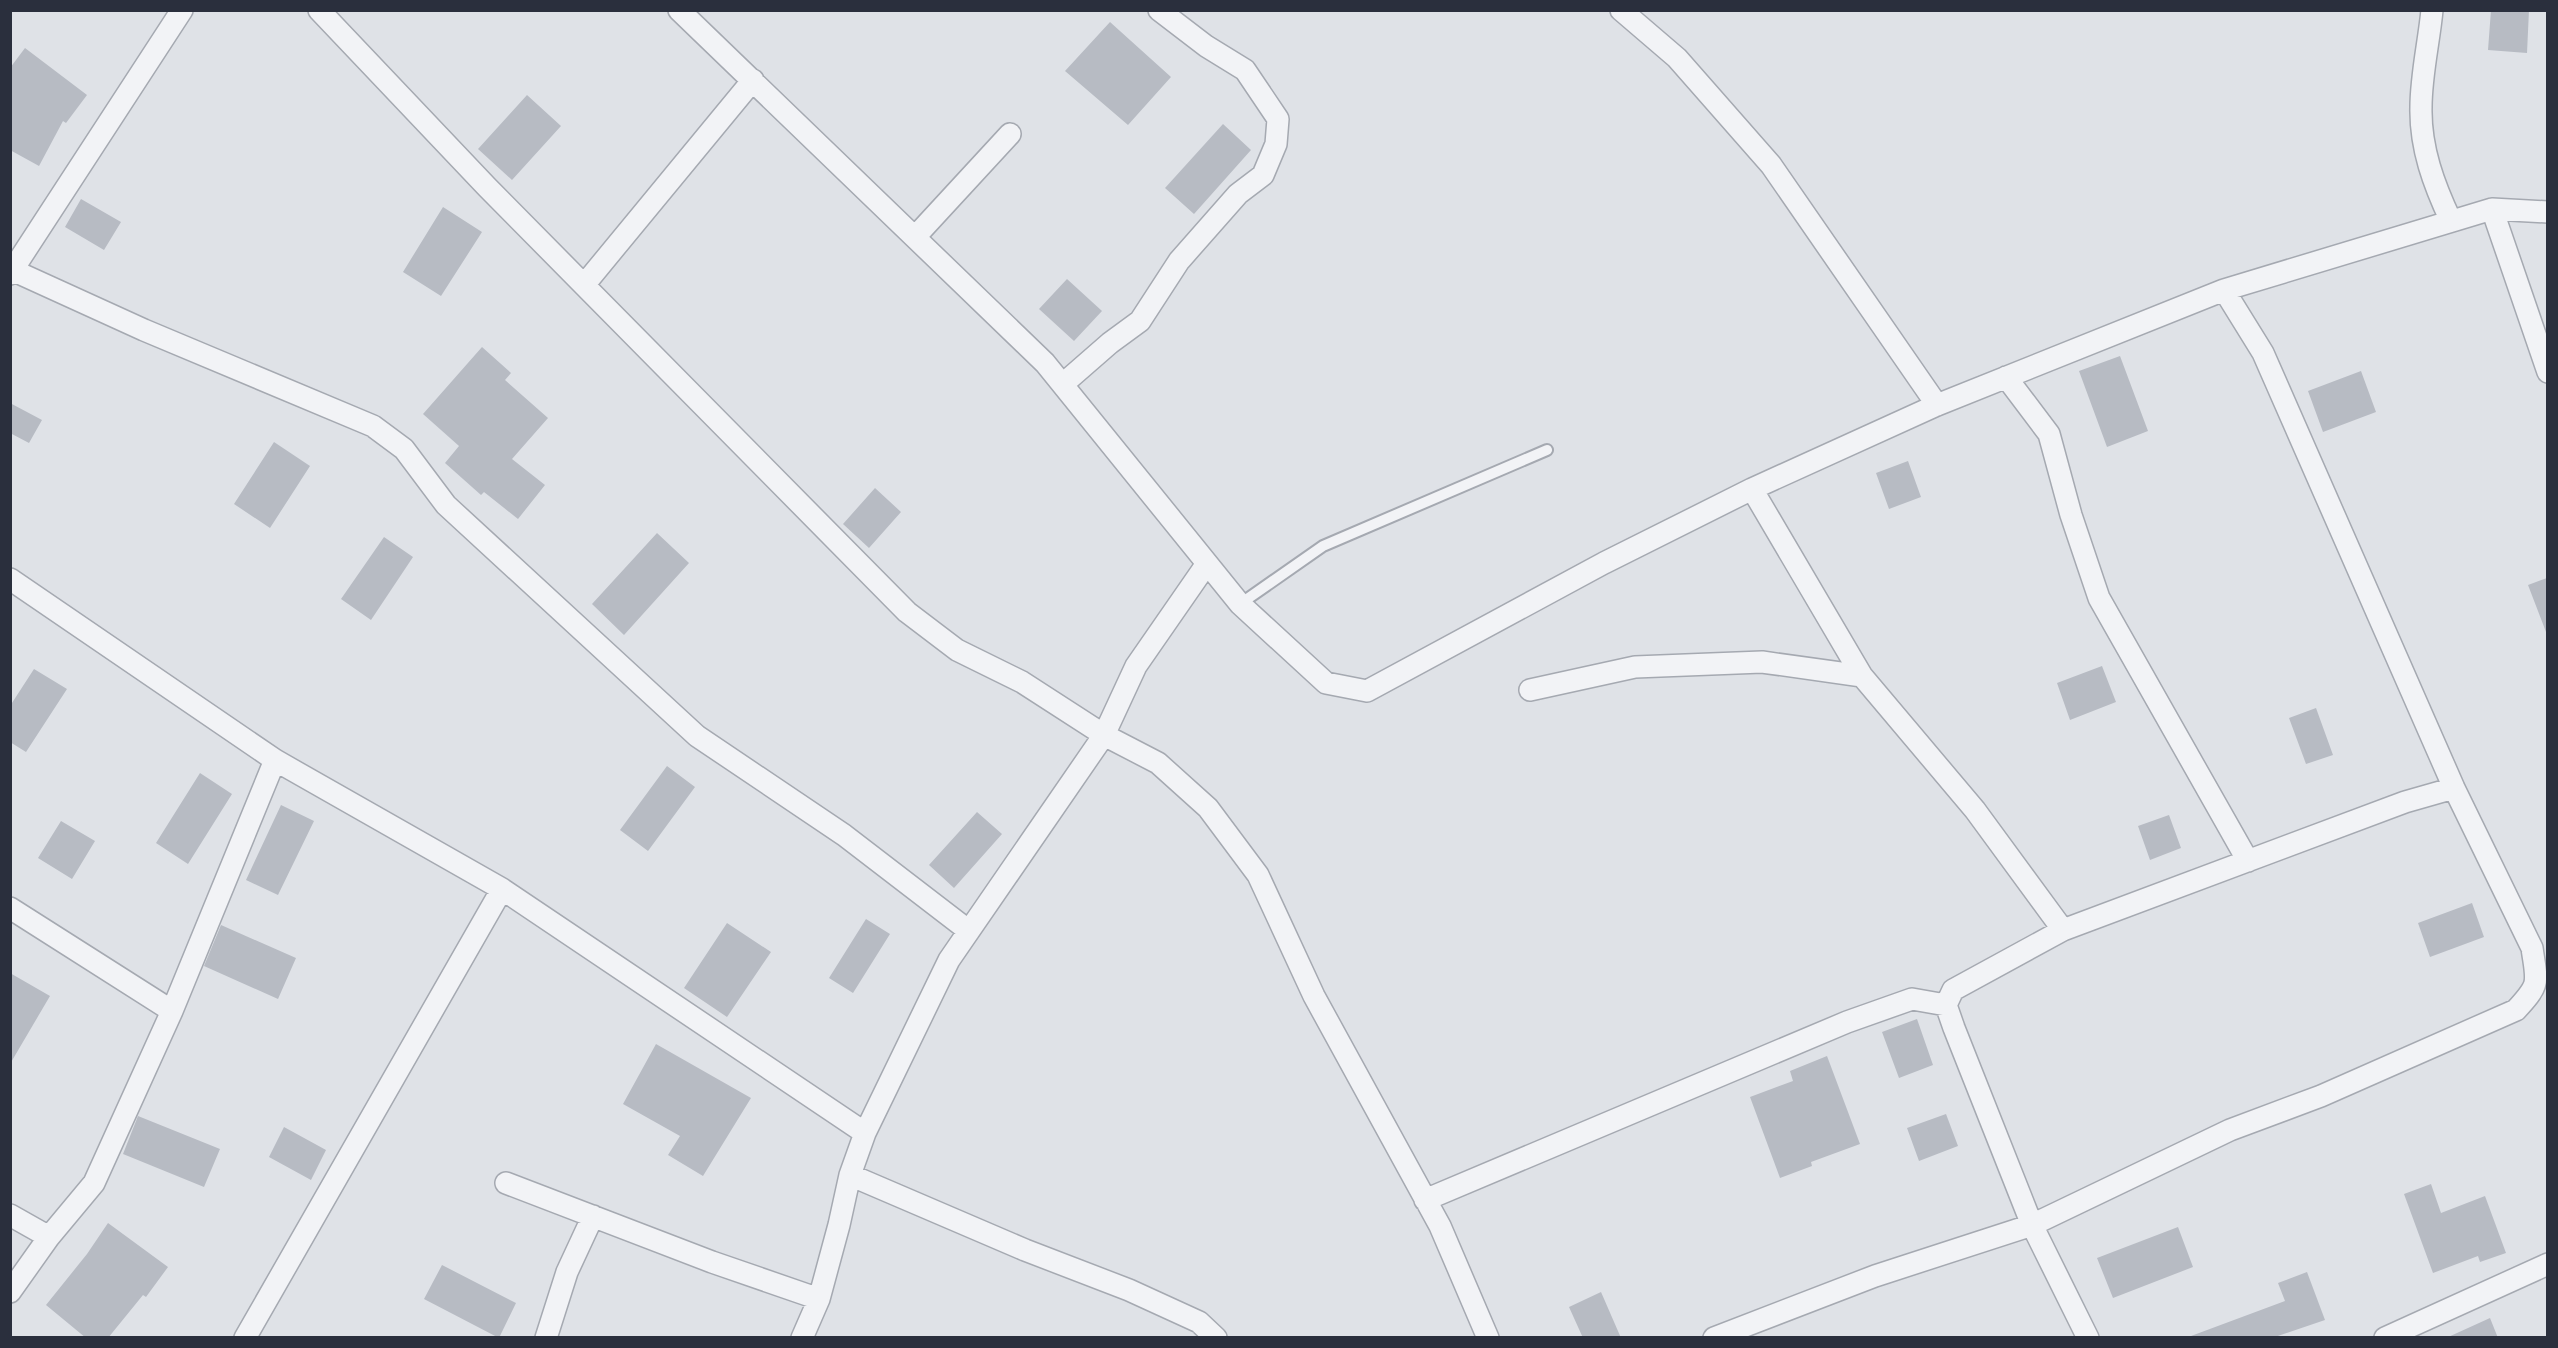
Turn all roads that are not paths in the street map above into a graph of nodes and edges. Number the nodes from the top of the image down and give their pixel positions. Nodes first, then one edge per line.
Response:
1 (182, 10) edge
2 (320, 10) edge
3 (679, 10) edge
4 (1159, 10) edge
5 (1621, 10) edge
6 (2432, 10) edge
7 (753, 80) junction
8 (1010, 134) dead end
9 (2492, 209) junction
10 (2547, 212) edge
11 (2451, 221) junction
12 (915, 237) junction
13 (11, 271) edge
14 (584, 285) junction
15 (2224, 290) junction
16 (2547, 372) edge
17 (2007, 377) junction
18 (1063, 384) junction
19 (1938, 405) junction
20 (1547, 450) dead end
21 (1752, 489) junction
22 (1206, 565) junction
23 (10, 579) edge
24 (1240, 604) junction
25 (1862, 676) junction
26 (1530, 690) dead end
27 (1104, 735) junction
28 (275, 760) junction
29 (2454, 788) junction
30 (2248, 861) junction
31 (502, 889) junction
32 (10, 908) edge
33 (2063, 930) junction
34 (969, 931) junction
35 (2536, 974) junction
36 (2547, 994) edge
37 (1946, 1005) junction
38 (172, 1011) junction
39 (865, 1133) junction
40 (850, 1175) junction
41 (506, 1183) dead end
42 (1425, 1200) junction
43 (10, 1215) edge
44 (593, 1216) junction
45 (2032, 1225) junction
46 (49, 1237) junction
47 (2547, 1264) edge
48 (10, 1292) edge
49 (819, 1299) junction
50 (245, 1338) edge
51 (546, 1338) edge
52 (802, 1338) edge
53 (1216, 1338) edge
54 (1488, 1338) edge
55 (1714, 1338) edge
56 (2088, 1338) edge
57 (2385, 1338) edge

1 - 13 street
2 - 14 street
3 - 7 street
4 - 18 street
5 - 19 street
6 - 11 street
7 - 12 street
7 - 14 street
8 - 12 street
9 - 10 street
9 - 11 street
9 - 16 street
11 - 15 street
12 - 18 street
13 - 34 street
14 - 27 street
15 - 17 street
15 - 29 street
17 - 19 street
17 - 30 street
18 - 22 street
19 - 21 street
20 - 24 lane
21 - 24 street
21 - 25 street
22 - 24 street
22 - 27 street
23 - 28 street
25 - 26 street
25 - 33 street
27 - 34 street
27 - 42 street
28 - 31 street
28 - 38 street
29 - 30 street
29 - 35 street
30 - 33 street
31 - 39 street
31 - 50 street
32 - 38 street
33 - 37 street
34 - 39 street
35 - 36 street
35 - 45 street
37 - 42 street
37 - 45 street
38 - 46 street
39 - 40 street
40 - 49 street
40 - 53 street
41 - 44 street
42 - 54 street
43 - 46 street
44 - 49 street
44 - 51 street
45 - 55 street
45 - 56 street
46 - 48 street
47 - 57 street
49 - 52 street

